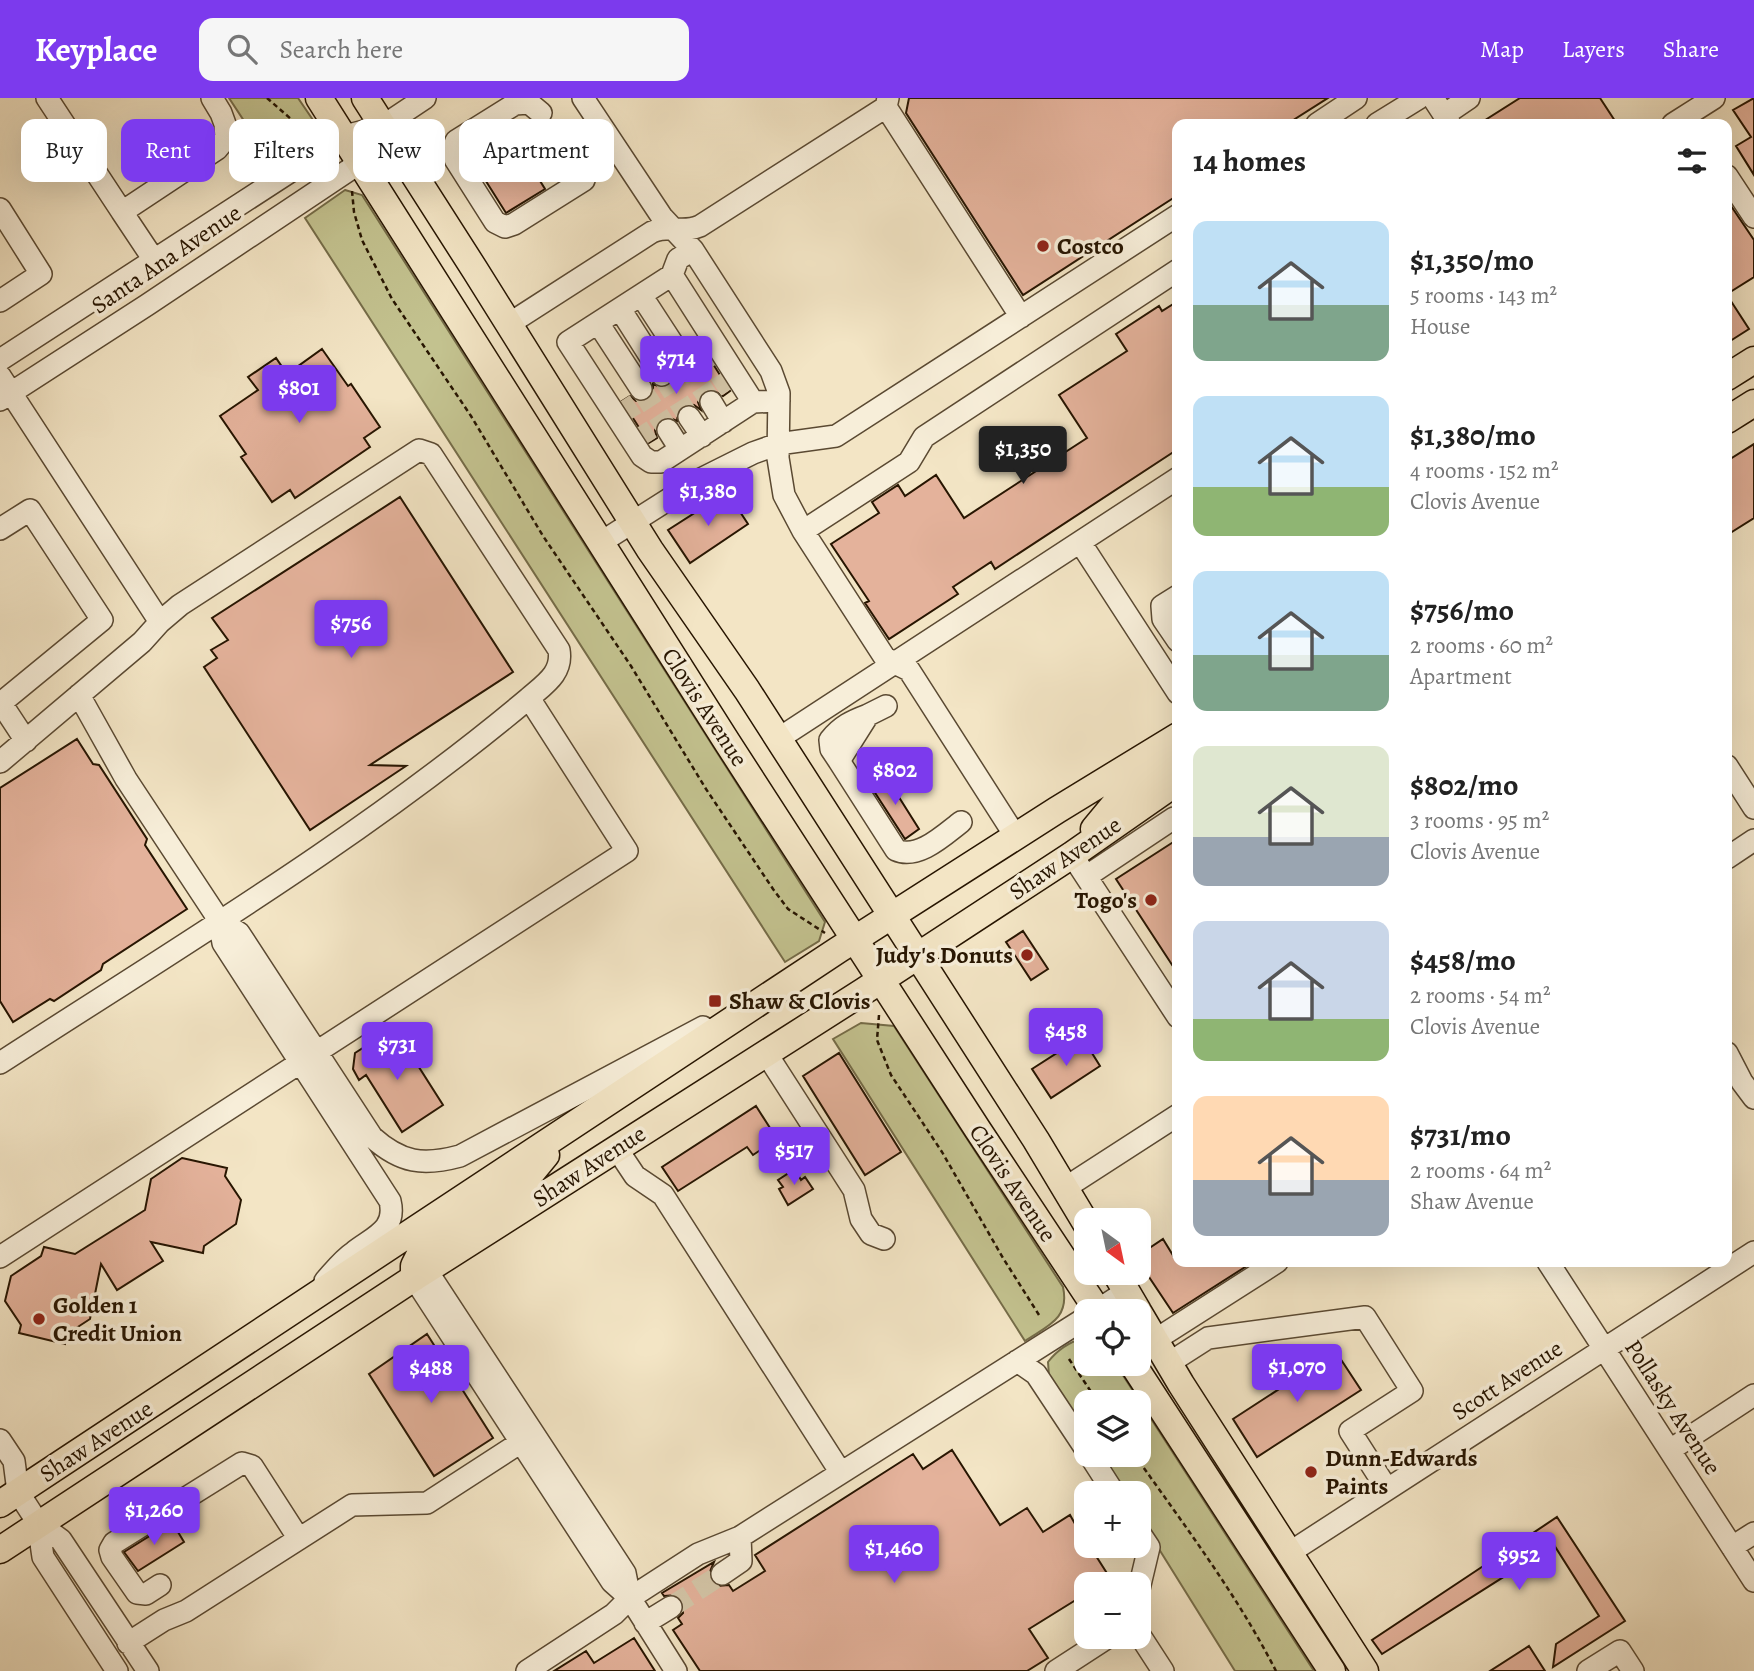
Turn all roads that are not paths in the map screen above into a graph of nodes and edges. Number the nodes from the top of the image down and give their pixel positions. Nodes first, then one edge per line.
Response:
1 (47, 98) edge
2 (212, 98) edge
3 (319, 98) edge
4 (365, 98) edge
5 (425, 98) edge
6 (583, 98) edge
7 (1357, 98) edge
8 (1419, 98) edge
9 (1469, 98) edge
10 (1714, 98) edge
11 (887, 103) edge
12 (1396, 111) junction
13 (1442, 112) edge
14 (541, 113) dead end
15 (327, 119) edge
16 (378, 119) edge
17 (394, 119) edge
18 (491, 119) edge
19 (1325, 119) edge
20 (1384, 119) edge
21 (1688, 119) edge
22 (459, 139) edge
23 (339, 147) edge
24 (459, 165) edge
25 (352, 167) junction
26 (274, 182) edge
27 (419, 182) edge
28 (470, 182) edge
29 (581, 182) edge
30 (1732, 184) edge
31 (0, 209) edge
32 (122, 212) junction
33 (1754, 217) edge
34 (1172, 219) edge
35 (672, 229) junction
36 (693, 250) junction
37 (154, 260) junction
38 (1172, 274) edge
39 (667, 279) junction
40 (641, 295) junction
41 (0, 302) edge
42 (620, 309) junction
43 (1021, 317) junction
44 (598, 323) junction
45 (509, 324) junction
46 (578, 336) junction
47 (703, 348) tunnel mouth
48 (0, 360) edge
49 (1754, 360) edge
50 (684, 361) tunnel mouth
51 (1732, 374) edge
52 (662, 375) tunnel mouth
53 (641, 389) tunnel mouth
54 (4, 390) edge
55 (730, 390) tunnel mouth
56 (621, 401) tunnel mouth
57 (779, 401) junction
58 (711, 402) tunnel mouth
59 (1754, 403) edge
60 (748, 406) junction
61 (689, 417) tunnel mouth
62 (1732, 417) edge
63 (723, 422) junction
64 (668, 430) tunnel mouth
65 (702, 436) junction
66 (648, 443) tunnel mouth
67 (778, 444) junction
68 (680, 449) junction
69 (661, 462) junction
70 (1172, 482) edge
71 (632, 523) junction
72 (0, 529) edge
73 (803, 531) junction
74 (1080, 542) junction
75 (600, 543) junction
76 (1172, 600) edge
77 (160, 622) junction
78 (1172, 633) edge
79 (895, 662) junction
80 (1172, 684) edge
81 (79, 695) junction
82 (529, 698) junction
83 (877, 711) dead end
84 (778, 738) junction
85 (1172, 740) edge
86 (26, 741) junction
87 (0, 762) edge
88 (1172, 763) edge
89 (1732, 774) edge
90 (1172, 786) edge
91 (1754, 808) edge
92 (1172, 819) edge
93 (961, 822) dead end
94 (1016, 837) junction
95 (1754, 840) edge
96 (1732, 855) edge
97 (1079, 865) junction
98 (892, 917) junction
99 (219, 920) junction
100 (847, 945) junction
101 (917, 955) junction
102 (805, 972) junction
103 (872, 985) junction
104 (1172, 1008) edge
105 (766, 1053) junction
106 (308, 1057) junction
107 (1732, 1062) edge
108 (0, 1063) edge
109 (1752, 1089) edge
110 (1172, 1119) edge
111 (566, 1132) junction
112 (617, 1149) junction
113 (1065, 1188) junction
114 (1077, 1208) edge
115 (884, 1239) dead end
116 (1754, 1252) edge
117 (0, 1257) edge
118 (1732, 1266) edge
119 (1268, 1267) edge
120 (1551, 1267) edge
121 (1731, 1267) edge
122 (421, 1274) junction
123 (1130, 1297) edge
124 (1089, 1299) edge
125 (303, 1306) junction
126 (1074, 1325) edge
127 (1155, 1340) junction
128 (1604, 1349) junction
129 (1017, 1361) junction
130 (1168, 1363) junction
131 (1140, 1376) edge
132 (1754, 1395) edge
133 (1161, 1409) junction
134 (1074, 1432) edge
135 (527, 1438) junction
136 (0, 1440) edge
137 (1670, 1450) junction
138 (841, 1473) junction
139 (1387, 1489) junction
140 (6, 1493) edge
141 (38, 1523) junction
142 (1754, 1533) edge
143 (740, 1537) junction
144 (299, 1539) junction
145 (1732, 1547) junction
146 (0, 1550) edge
147 (1289, 1553) junction
148 (722, 1574) tunnel mouth
149 (1754, 1581) edge
150 (160, 1585) dead end
151 (630, 1598) junction
152 (671, 1607) tunnel mouth
153 (1290, 1608) junction
154 (645, 1623) junction
155 (128, 1643) junction
156 (1090, 1649) edge
157 (1149, 1649) edge
158 (111, 1669) edge
159 (148, 1671) edge
160 (527, 1671) edge
161 (676, 1671) edge
162 (1056, 1671) edge
163 (1163, 1671) edge
164 (1332, 1671) edge
165 (1344, 1671) edge
166 (1365, 1671) edge
167 (1588, 1671) edge
168 (1633, 1671) edge

1 - 32 street
2 - 32 street
3 - 15 main road, Clovis Avenue
4 - 16 main road, Clovis Avenue
5 - 17 street, Santa Ana Avenue
6 - 35 street
7 - 12 street
7 - 19 street
8 - 12 street
9 - 13 street
10 - 21 street
11 - 35 street
11 - 43 street
12 - 20 street
14 - 18 street
22 - 24 street
23 - 25 main road, Clovis Avenue
25 - 54 street, Santa Ana Avenue
25 - 75 main road, Clovis Avenue
26 - 37 street, Santa Ana Avenue
27 - 45 main road, Clovis Avenue
28 - 29 street
30 - 33 street
31 - 41 street
32 - 37 street
34 - 43 street
35 - 36 street
35 - 45 street
36 - 39 street
36 - 57 street
37 - 48 street, Santa Ana Avenue
38 - 73 street
39 - 40 street
39 - 47 street
39 - 60 street
40 - 42 street
40 - 50 street
42 - 44 street
42 - 52 street
43 - 67 street
44 - 46 street
44 - 53 street
45 - 71 main road, Clovis Avenue
46 - 56 street
46 - 69 street
49 - 51 main road
54 - 77 street
55 - 60 street
57 - 60 street
57 - 67 street
58 - 63 street
59 - 62 main road
60 - 63 street
61 - 65 street
63 - 65 street
64 - 68 street
65 - 68 street
66 - 69 street
67 - 71 street
67 - 73 street
68 - 69 street
70 - 74 street
71 - 75 street
71 - 84 main road, Clovis Avenue
72 - 86 street
73 - 79 street
74 - 79 street
74 - 80 street
75 - 100 main road, Clovis Avenue
76 - 78 street
77 - 81 street
77 - 82 street
79 - 84 street
79 - 94 street
81 - 86 street
81 - 99 street
82 - 99 street
82 - 106 street
83 - 93 street
84 - 98 main road, Clovis Avenue
85 - 94 main road, Shaw Avenue
86 - 87 street
88 - 97 main road
89 - 91 street
90 - 97 main road, Shaw Avenue
92 - 97 street
94 - 98 main road, Shaw Avenue
95 - 96 street
97 - 101 main road, Shaw Avenue
97 - 104 street
98 - 100 main road, Shaw Avenue
98 - 101 main road, Clovis Avenue
99 - 106 street
99 - 108 street
100 - 102 main road, Shaw Avenue
100 - 103 main road, Clovis Avenue
101 - 103 main road, Shaw Avenue
101 - 113 main road, Clovis Avenue
102 - 106 street
102 - 111 main road, Shaw Avenue
103 - 105 main road, Shaw Avenue
103 - 124 main road, Clovis Avenue
105 - 112 main road, Shaw Avenue
105 - 115 street
106 - 117 street
106 - 125 street
107 - 109 street
110 - 113 street
111 - 122 main road
111 - 125 main road, Shaw Avenue
112 - 122 main road, Shaw Avenue
112 - 138 street
113 - 114 main road, Clovis Avenue
116 - 118 street, Scott Avenue
119 - 127 street
120 - 128 street, Pollasky Avenue
121 - 128 street, Scott Avenue
122 - 135 street
122 - 141 main road, Shaw Avenue
123 - 127 main road
125 - 140 main road, Shaw Avenue
126 - 129 street
127 - 130 main road
128 - 137 street, Pollasky Avenue
128 - 139 street, Scott Avenue
129 - 134 street
129 - 138 street
130 - 139 street
130 - 147 main road
131 - 133 main road
132 - 137 street
133 - 147 main road
133 - 153 main road
135 - 144 street
135 - 151 street
136 - 140 street
137 - 145 street, Pollasky Avenue
138 - 143 street
139 - 147 street, Scott Avenue
140 - 141 street
141 - 146 main road, Shaw Avenue
141 - 155 street
141 - 158 street
142 - 145 street
143 - 148 street
143 - 151 street
144 - 150 street
144 - 155 street
145 - 149 street, Pollasky Avenue
147 - 166 main road
151 - 154 street
151 - 160 street
152 - 154 street
153 - 164 main road
153 - 165 main road
154 - 161 street
155 - 159 street
156 - 162 street
157 - 163 street
167 - 168 street

